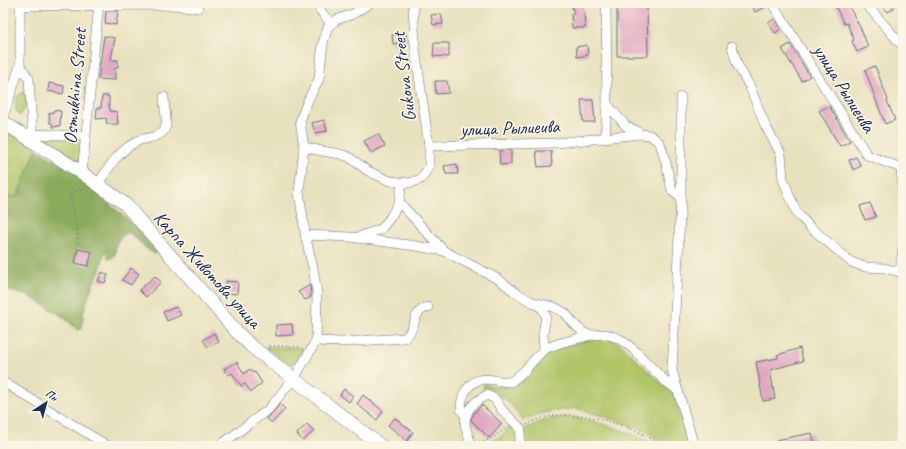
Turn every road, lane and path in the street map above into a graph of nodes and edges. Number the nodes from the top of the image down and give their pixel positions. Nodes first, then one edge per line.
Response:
1 (318, 3) edge
2 (370, 3) edge
3 (413, 3) edge
4 (606, 3) edge
5 (772, 3) edge
6 (865, 3) edge
7 (20, 4) edge
8 (99, 4) edge
9 (198, 8) dead end
10 (331, 24) junction
11 (903, 44) edge
12 (732, 46) dead end
13 (20, 65) junction
14 (164, 97) dead end
15 (681, 97) dead end
16 (607, 104) junction
17 (3, 117) edge
18 (3, 122) edge
19 (640, 134) junction
20 (86, 136) junction
21 (33, 137) junction
22 (606, 139) junction
23 (429, 146) junction
24 (304, 147) junction
25 (902, 165) edge
26 (91, 179) junction
27 (402, 182) junction
28 (903, 195) edge
29 (681, 198) junction
30 (400, 202) junction
31 (305, 235) junction
32 (357, 238) junction
33 (78, 243) dead end
34 (903, 248) edge
35 (444, 251) junction
36 (902, 273) edge
37 (532, 302) junction
38 (428, 307) dead end
39 (592, 335) junction
40 (316, 341) junction
41 (269, 346) dead end
42 (544, 349) junction
43 (310, 351) junction
44 (293, 378) junction
45 (3, 382) edge
46 (678, 391) junction
47 (466, 416) junction
48 (513, 422) junction
49 (521, 429) junction
50 (229, 444) edge
51 (108, 446) edge
52 (218, 446) edge
53 (381, 446) edge
54 (471, 446) edge
55 (476, 446) edge
56 (519, 446) edge
57 (662, 446) edge
58 (694, 446) edge

1 - 10 street
2 - 10 street
3 - 23 street, Gukova Street
4 - 16 street
5 - 25 street, улица Рылиеива
6 - 11 street
7 - 8 street
7 - 13 street
8 - 9 street
8 - 20 street, Osmukhina Street
10 - 24 street
12 - 36 street
13 - 17 street
13 - 21 street
14 - 26 street
15 - 29 street
16 - 19 street, улица Рылиеива
16 - 22 street
18 - 21 main road, Карпа Животова улица
19 - 22 street, улица Рылиеива
19 - 29 street, улица Рылиеива
20 - 21 street
20 - 26 street, Osmukhina Street
21 - 26 main road, Карпа Животова улица
22 - 23 street, улица Рылиеива
23 - 27 street, Gukova Street
24 - 27 street
24 - 31 street
25 - 28 street
26 - 33 path
26 - 44 main road, Карпа Животова улица
27 - 30 street
29 - 46 street
30 - 32 street
30 - 35 street
31 - 32 street
31 - 40 street
32 - 35 street
34 - 36 street
35 - 37 street
37 - 39 street
37 - 42 street
38 - 40 street
39 - 42 street
39 - 46 street
40 - 43 street
41 - 43 path
42 - 47 street
43 - 44 street
44 - 50 street
44 - 53 main road, Карпа Животова улица
45 - 51 street
46 - 58 street
47 - 48 street
47 - 54 street
48 - 49 street
48 - 55 path
49 - 56 street
49 - 57 path
50 - 52 street

